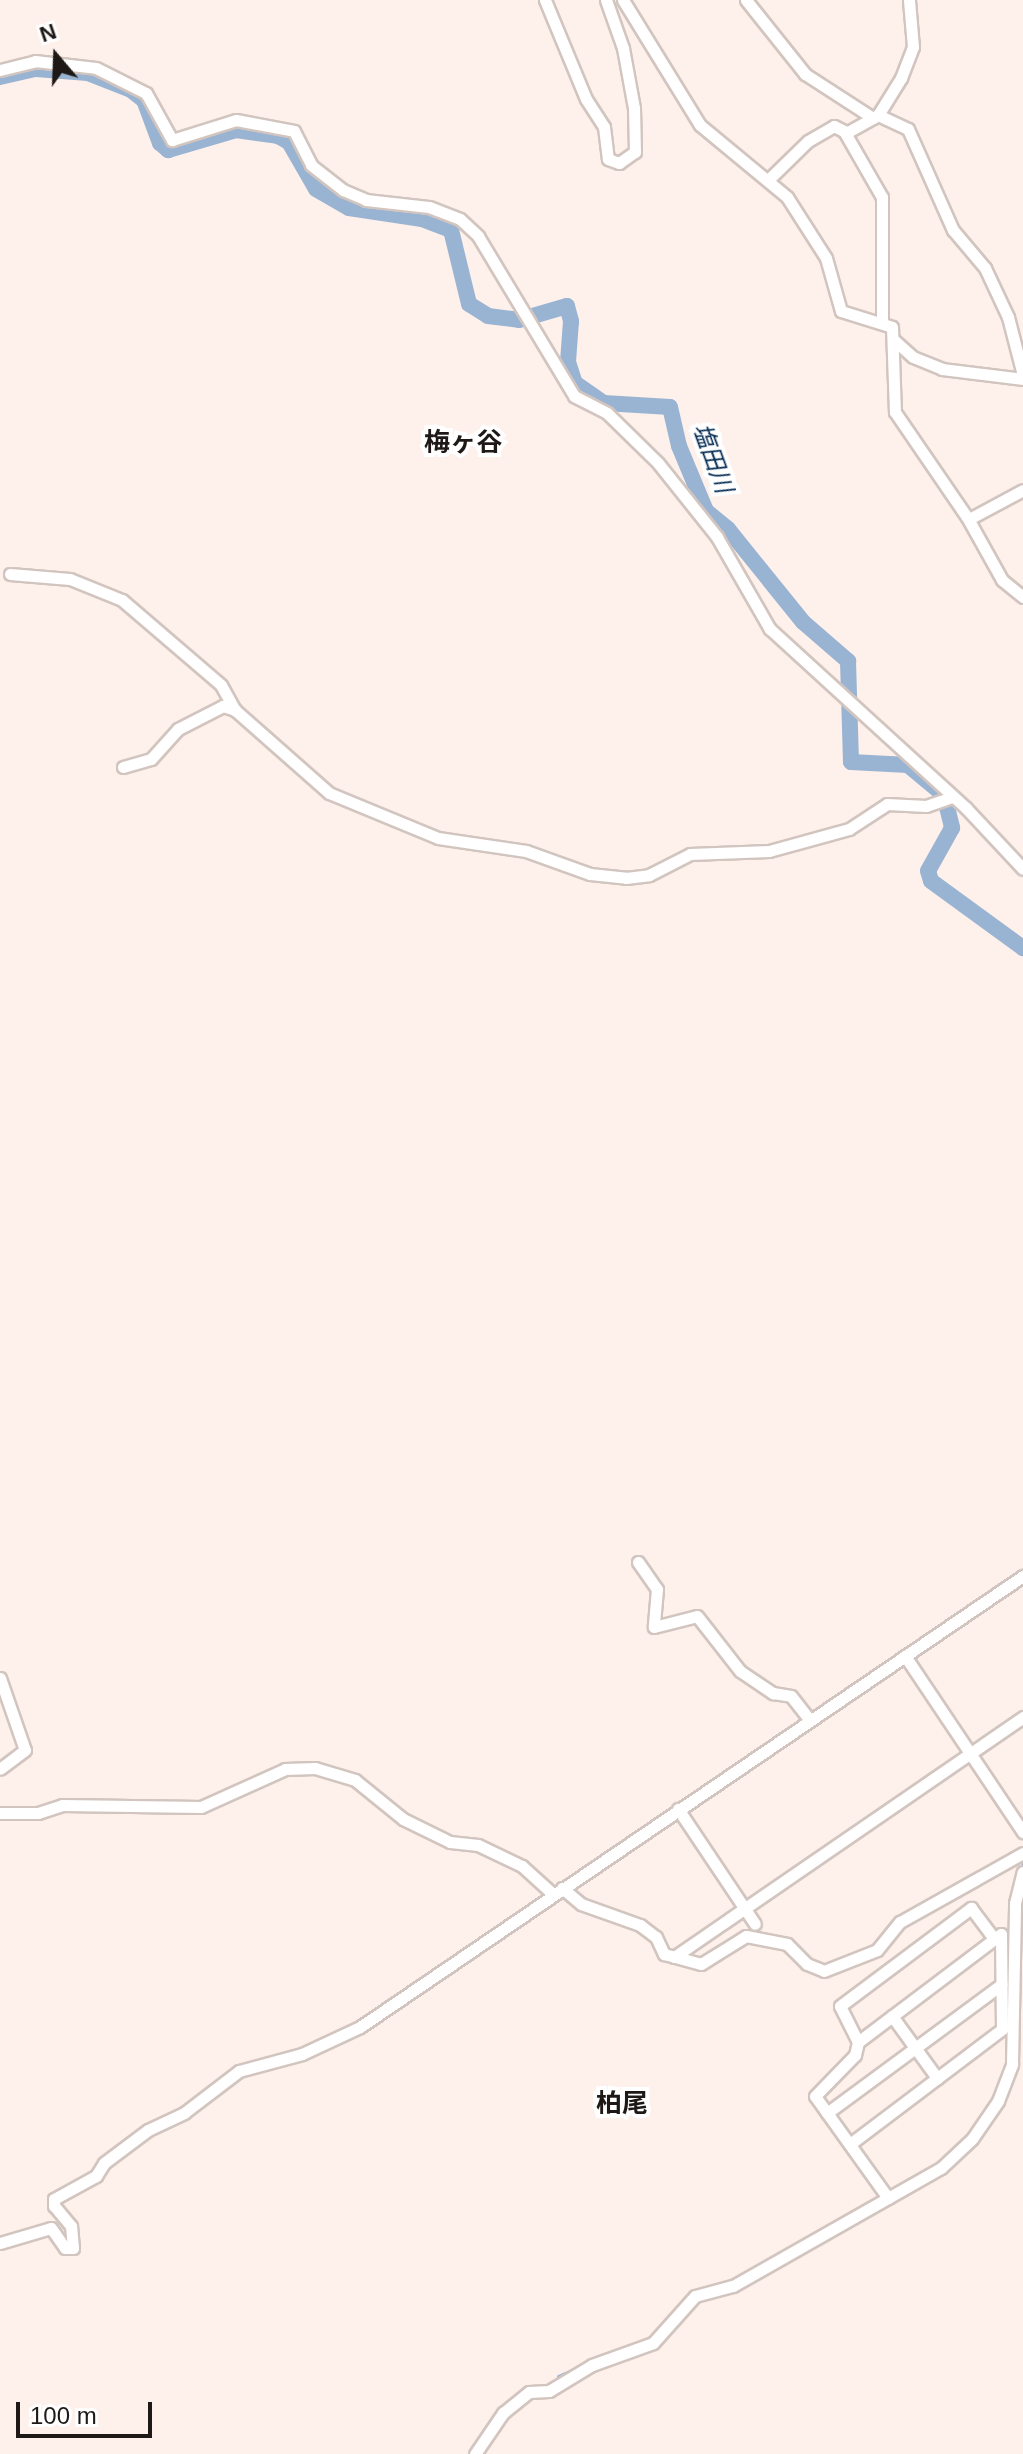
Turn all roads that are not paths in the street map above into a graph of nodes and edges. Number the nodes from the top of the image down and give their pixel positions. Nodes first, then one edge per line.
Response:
1 (545, 0) edge
2 (606, 0) edge
3 (623, 0) edge
4 (746, 0) edge
5 (909, 0) edge
6 (0, 70) edge
7 (876, 116) junction
8 (846, 133) junction
9 (768, 180) junction
10 (882, 321) junction
11 (894, 340) junction
12 (1023, 377) edge
13 (1023, 490) edge
14 (969, 519) junction
15 (10, 574) dead end
16 (1023, 597) edge
17 (235, 710) junction
18 (123, 767) dead end
19 (952, 797) junction
20 (1023, 869) edge
21 (638, 1562) dead end
22 (1023, 1576) edge
23 (905, 1656) junction
24 (0, 1678) edge
25 (1023, 1717) edge
26 (810, 1720) junction
27 (969, 1754) junction
28 (0, 1769) edge
29 (678, 1809) junction
30 (0, 1813) edge
31 (1023, 1832) edge
32 (1023, 1853) edge
33 (1023, 1872) edge
34 (558, 1892) junction
35 (745, 1908) junction
36 (755, 1924) dead end
37 (1014, 1925) junction
38 (998, 1936) junction
39 (674, 1957) junction
40 (1002, 1984) junction
41 (892, 2016) junction
42 (858, 2042) junction
43 (915, 2048) junction
44 (1018, 2057) edge
45 (937, 2078) junction
46 (827, 2113) junction
47 (850, 2144) junction
48 (888, 2198) junction
49 (0, 2243) edge
50 (475, 2454) edge

1 - 2 street
3 - 9 street
4 - 7 street
5 - 7 street
6 - 19 street
7 - 8 street
7 - 12 street
8 - 9 street
8 - 10 street
9 - 10 street
10 - 11 street
11 - 12 street
11 - 14 street
13 - 14 street
14 - 16 street
15 - 17 street
17 - 18 street
17 - 19 street
19 - 20 street
21 - 26 street
22 - 23 street
23 - 26 street
23 - 27 street
24 - 28 street
25 - 27 street
26 - 29 street
27 - 31 street
27 - 35 street
29 - 34 street
29 - 35 street
30 - 34 street
32 - 39 street
33 - 37 street
34 - 39 street
34 - 49 street
35 - 36 street
35 - 39 street
37 - 38 street
37 - 44 street
38 - 40 street
38 - 41 street
38 - 42 street
40 - 43 street
40 - 45 street
41 - 42 street
41 - 43 street
42 - 46 street
43 - 45 street
43 - 46 street
44 - 48 street
45 - 47 street
46 - 47 street
47 - 48 street
48 - 50 street

